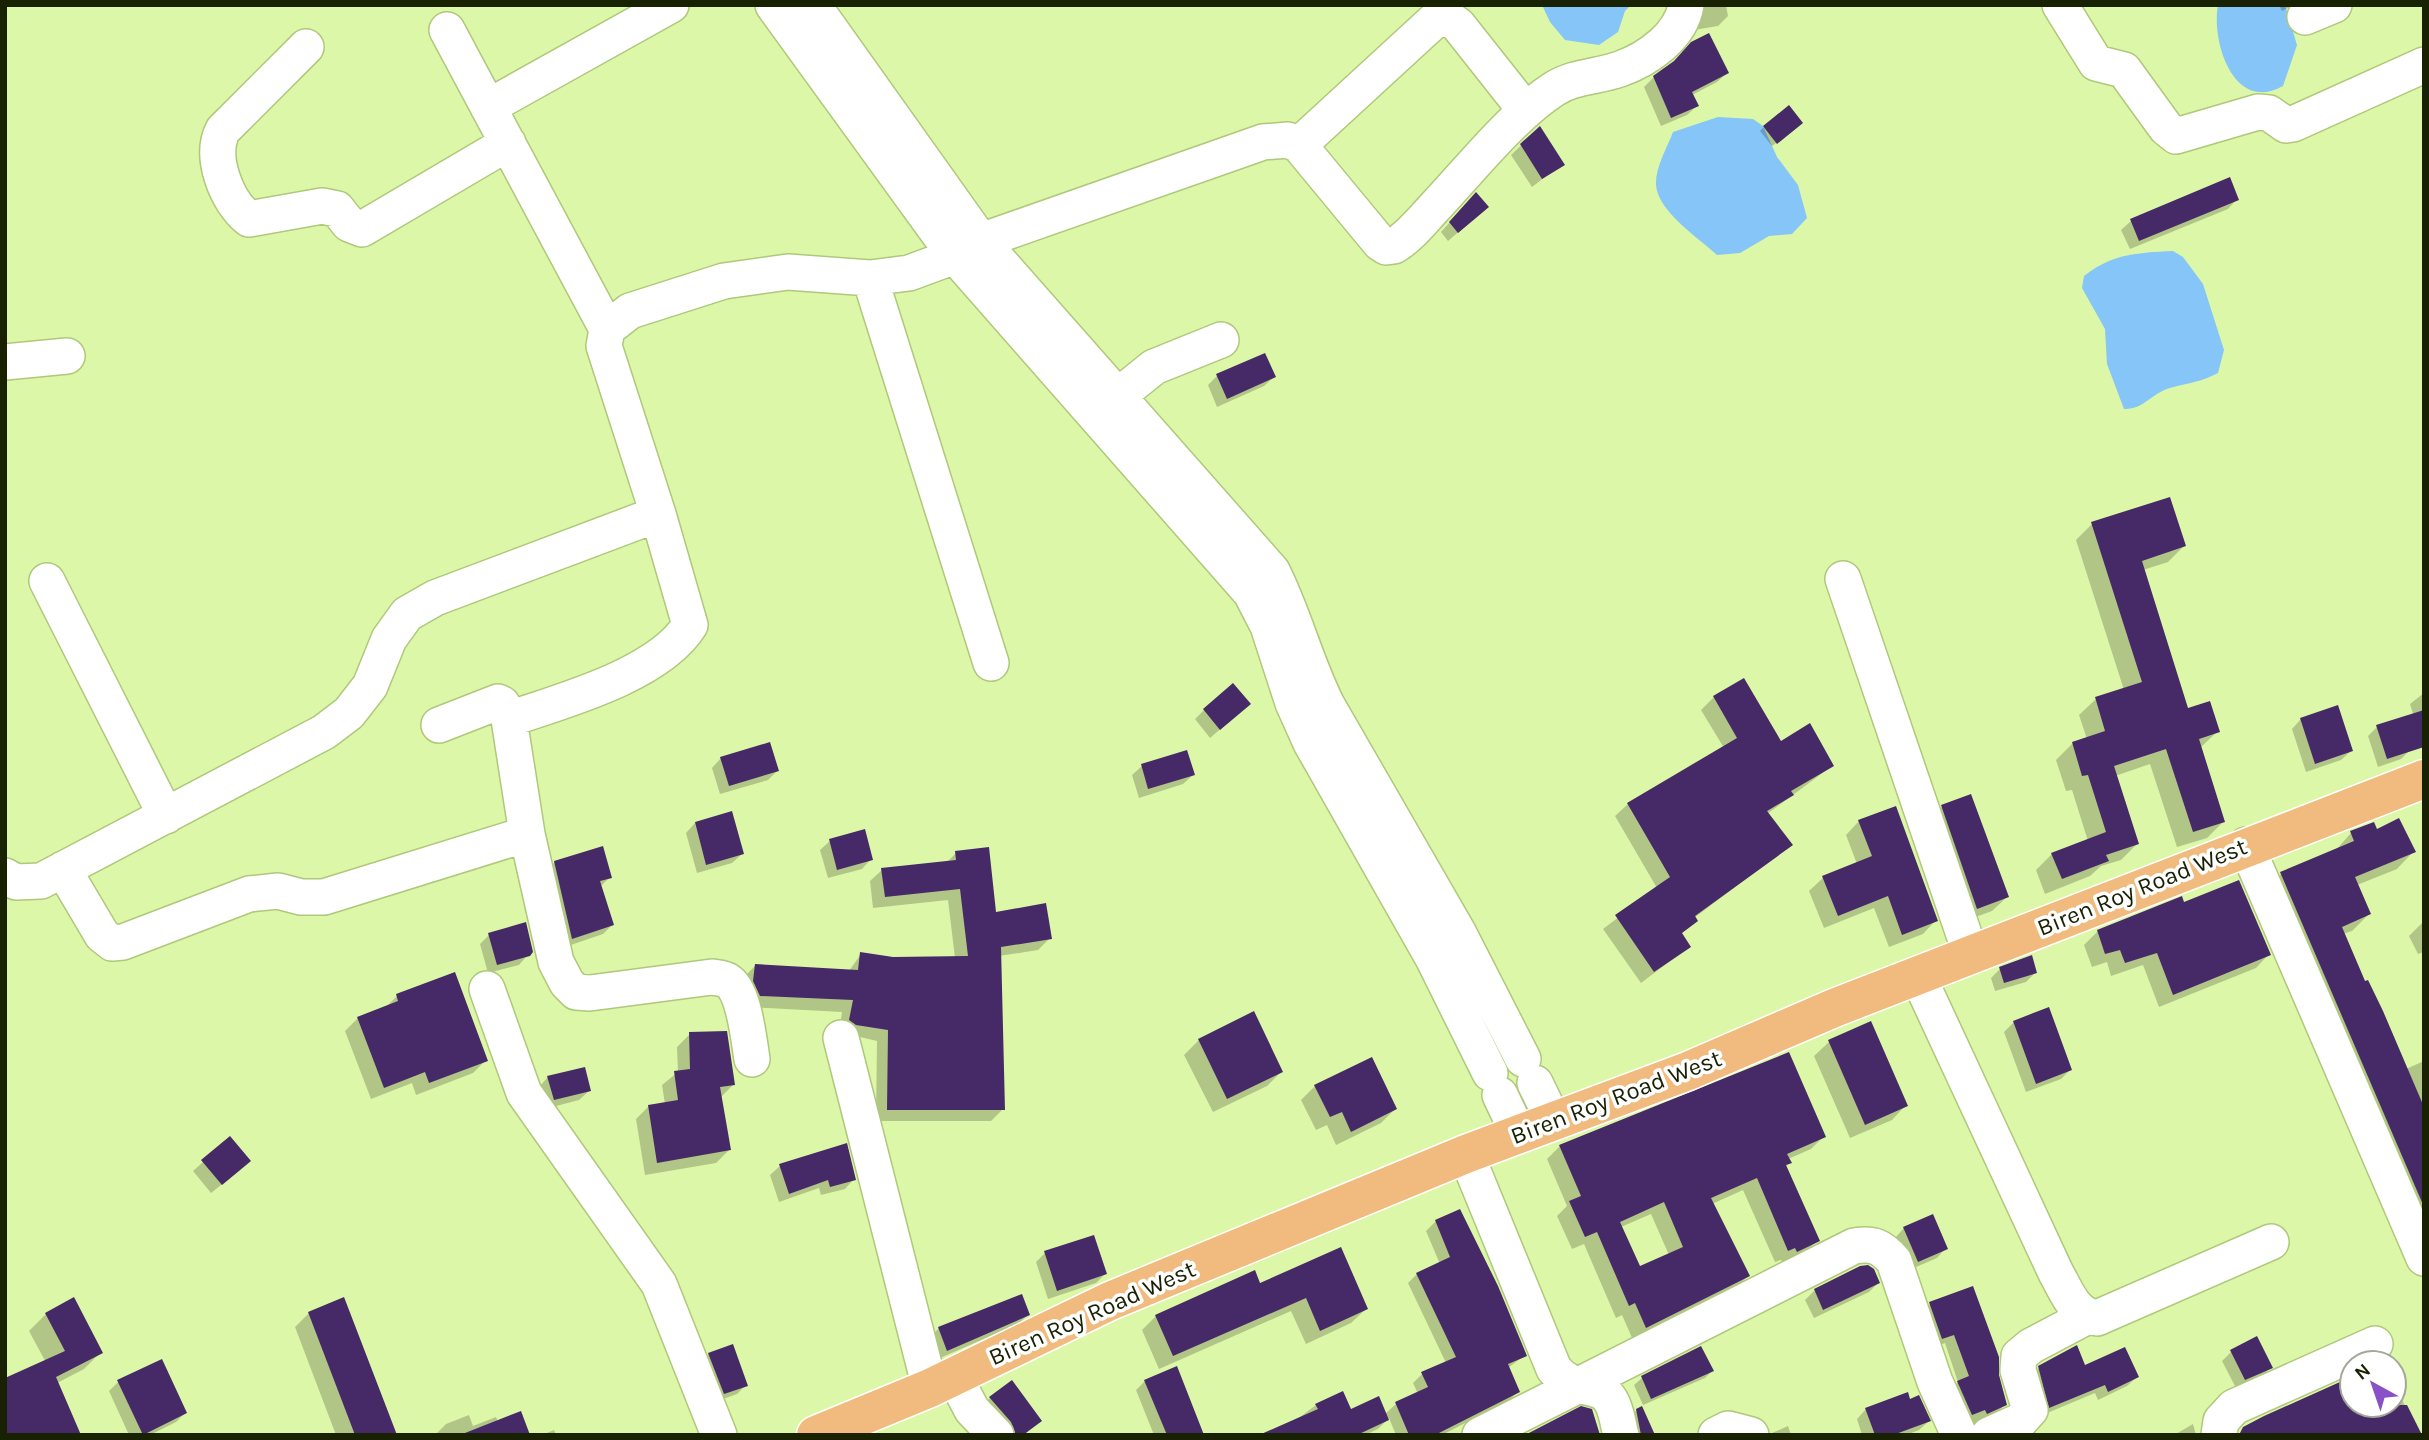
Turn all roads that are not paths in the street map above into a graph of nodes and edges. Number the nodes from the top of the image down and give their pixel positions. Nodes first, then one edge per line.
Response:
1 (671, 5) edge
2 (773, 5) edge
3 (813, 5) edge
4 (1686, 5) edge
5 (2060, 5) edge
6 (447, 30) dead end
7 (306, 47) dead end
8 (2424, 65) edge
9 (488, 107) junction
10 (1527, 111) junction
11 (508, 143) junction
12 (1299, 145) junction
13 (968, 248) junction
14 (870, 278) junction
15 (607, 329) junction
16 (1221, 340) dead end
17 (67, 356) dead end
18 (5, 362) edge
19 (1118, 396) junction
20 (658, 514) junction
21 (1843, 579) dead end
22 (47, 581) dead end
23 (991, 663) dead end
24 (509, 719) junction
25 (439, 724) dead end
26 (2424, 779) edge
27 (166, 816) junction
28 (527, 834) junction
29 (2245, 845) junction
30 (63, 869) junction
31 (5, 876) edge
32 (1971, 955) junction
33 (1918, 976) junction
34 (487, 989) dead end
35 (841, 1038) dead end
36 (752, 1059) dead end
37 (1554, 1122) junction
38 (1519, 1135) junction
39 (1466, 1154) junction
40 (2271, 1242) dead end
41 (2424, 1258) edge
42 (2086, 1317) junction
43 (2375, 1344) dead end
44 (942, 1382) junction
45 (1577, 1387) junction
46 (719, 1435) edge
47 (816, 1435) edge
48 (996, 1435) edge
49 (1480, 1435) edge
50 (1621, 1435) edge
51 (1716, 1435) edge
52 (1751, 1435) edge
53 (1959, 1435) edge
54 (1989, 1435) edge
55 (2219, 1435) edge

1 - 9 street
2 - 13 street
3 - 13 street
4 - 10 street
5 - 8 street
6 - 9 street
7 - 11 street
9 - 11 street
10 - 12 street
10 - 12 street
11 - 15 street
12 - 13 street
13 - 14 street
13 - 19 street
13 - 38 street
14 - 15 street
14 - 23 street
15 - 20 street
16 - 19 street
17 - 18 street
19 - 37 street
20 - 24 street
20 - 27 street
21 - 32 street
22 - 27 street
24 - 25 street
24 - 28 street
26 - 29 main road, Biren Roy Road West
27 - 30 street
28 - 30 street
28 - 36 street
29 - 32 main road, Biren Roy Road West
29 - 41 street
30 - 31 street
32 - 33 main road, Biren Roy Road West
33 - 37 main road, Biren Roy Road West
33 - 42 street
34 - 46 street
35 - 44 street
37 - 38 main road, Biren Roy Road West
38 - 39 main road, Biren Roy Road West
39 - 44 main road, Biren Roy Road West
39 - 45 street
40 - 42 street
42 - 54 street
43 - 55 street
44 - 47 main road, Biren Roy Road West
44 - 48 street
45 - 49 street
45 - 50 street
45 - 53 street
51 - 52 street

